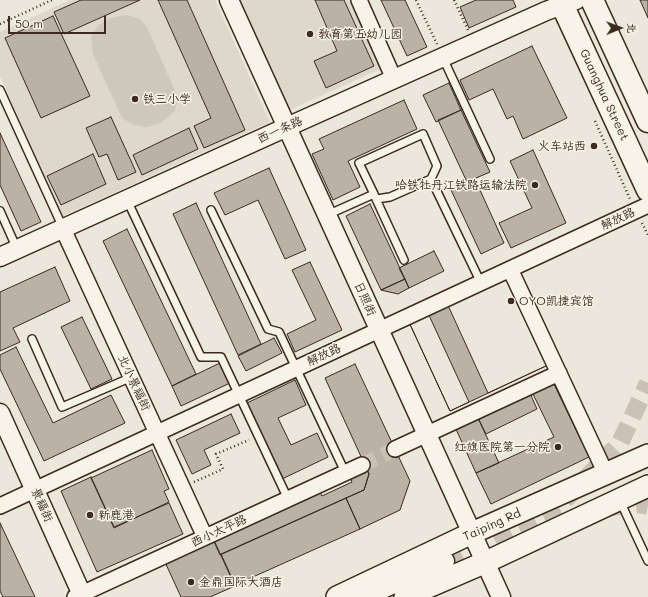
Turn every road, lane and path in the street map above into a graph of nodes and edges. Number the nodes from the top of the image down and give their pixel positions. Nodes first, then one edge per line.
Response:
1 (52, 0) edge
2 (229, 0) edge
3 (359, 0) edge
4 (416, 0) edge
5 (454, 0) edge
6 (592, 0) edge
7 (566, 2) edge
8 (0, 24) edge
9 (474, 44) junction
10 (443, 57) junction
11 (394, 79) junction
12 (0, 90) edge
13 (648, 121) edge
14 (287, 127) junction
15 (490, 159) dead end
16 (431, 179) junction
17 (648, 190) edge
18 (375, 196) junction
19 (127, 200) junction
20 (648, 205) edge
21 (211, 210) dead end
22 (0, 211) edge
23 (327, 215) junction
24 (63, 229) junction
25 (17, 249) junction
26 (0, 257) edge
27 (404, 260) dead end
28 (510, 269) junction
29 (481, 283) junction
30 (379, 330) junction
31 (32, 339) dead end
32 (296, 368) junction
33 (559, 373) junction
34 (132, 377) junction
35 (239, 395) junction
36 (0, 413) edge
37 (157, 433) junction
38 (427, 434) junction
39 (258, 436) junction
40 (395, 449) tunnel mouth
41 (648, 455) edge
42 (362, 465) tunnel mouth
43 (345, 472) junction
44 (606, 474) junction
45 (648, 486) edge
46 (182, 487) junction
47 (35, 490) junction
48 (288, 499) junction
49 (619, 499) junction
50 (0, 506) edge
51 (472, 533) junction
52 (205, 537) junction
53 (648, 561) edge
54 (486, 562) junction
55 (80, 596) edge
56 (337, 597) edge
57 (365, 597) edge
58 (379, 597) edge
59 (405, 597) edge
60 (501, 597) edge

1 - 8 path
2 - 14 street, 日照街
3 - 11 street
4 - 10 path
5 - 9 path
6 - 13 highway
7 - 9 street, 西一条路
7 - 17 highway, Guanghua Street
9 - 10 street, 西一条路
10 - 11 street, 西一条路
10 - 15 lane
11 - 14 street, 西一条路
12 - 24 lane
14 - 19 street, 西一条路
14 - 23 street, 日照街
16 - 18 lane
16 - 18 lane
16 - 29 lane
18 - 23 lane
18 - 27 lane
19 - 24 street, 西一条路
19 - 35 lane
20 - 28 street, 解放路
21 - 32 lane
22 - 25 lane
23 - 30 street, 日照街
24 - 25 street, 西一条路
24 - 34 street, 北小景福街
25 - 26 street, 西一条路
28 - 29 street, 解放路
28 - 33 street
29 - 30 street, 解放路
30 - 32 street, 解放路
30 - 38 street, 日照街
31 - 34 lane
32 - 35 street, 解放路
32 - 43 lane
33 - 38 street
33 - 44 street
34 - 37 street, 北小景福街
35 - 37 street, 解放路
35 - 39 lane
36 - 47 street, 景福街
37 - 46 street, 北小景福街
37 - 47 street, 解放路
38 - 40 street
38 - 51 street, 日照街
39 - 46 path
39 - 48 lane
41 - 44 main road, Taiping Rd
42 - 43 street, 西小太平路
43 - 48 street, 西小太平路
44 - 51 main road, Taiping Rd
45 - 49 main road
46 - 52 street, 北小景福街
47 - 50 street, 解放路
47 - 55 street, 景福街
48 - 52 street, 西小太平路
49 - 53 lane
49 - 54 main road
51 - 54 street, 日照街
51 - 56 main road, Taiping Rd
52 - 55 street, 西小太平路
54 - 59 main road
54 - 60 street, 日照街
57 - 58 street

